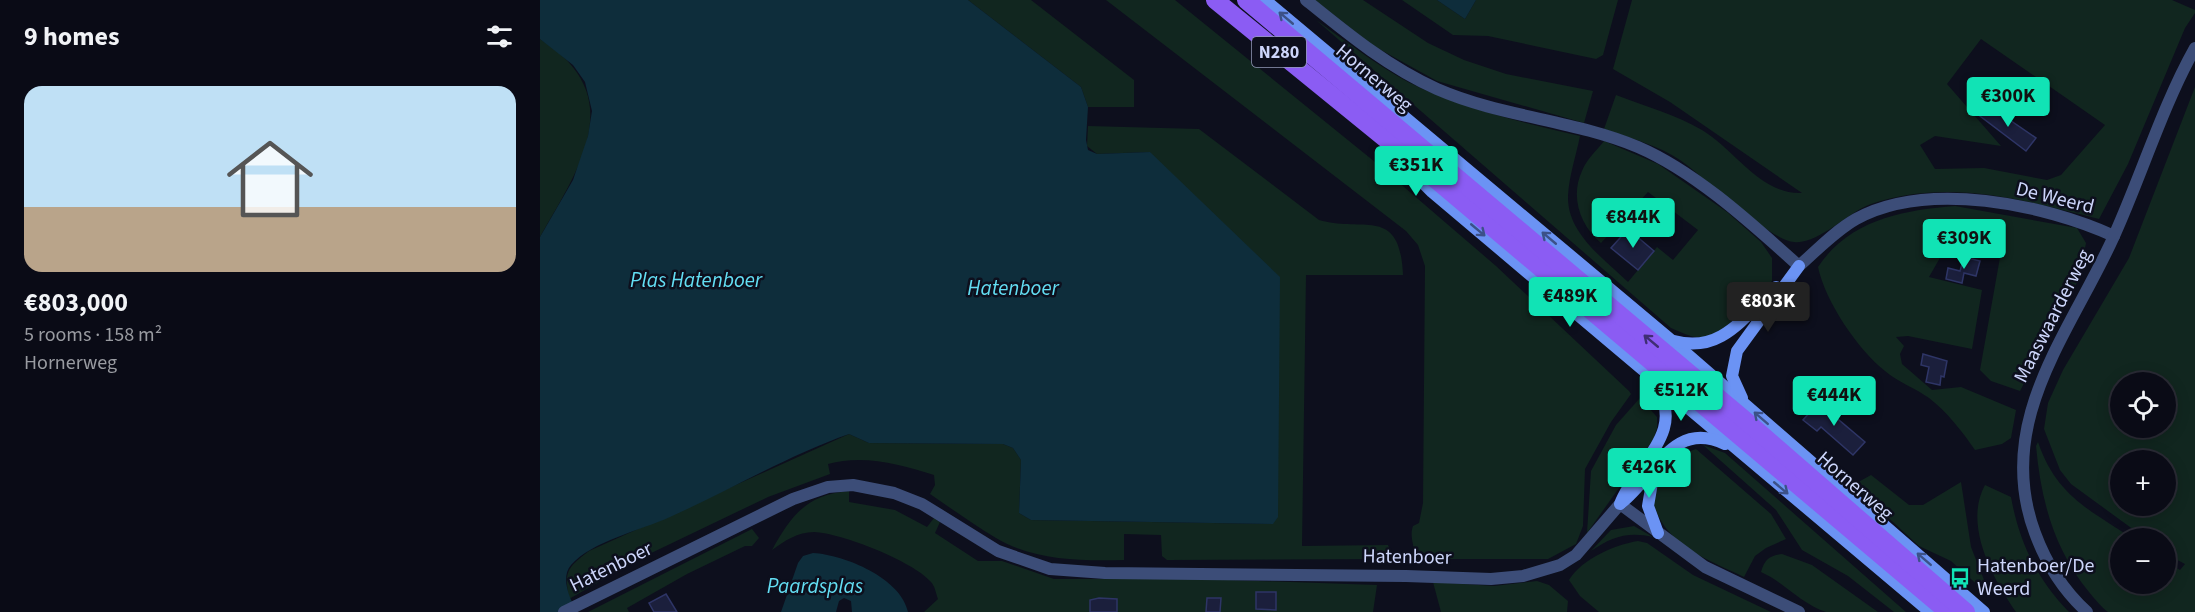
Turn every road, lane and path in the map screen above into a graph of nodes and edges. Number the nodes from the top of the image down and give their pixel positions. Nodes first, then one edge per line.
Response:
1 (1215, 0) edge
2 (1246, 0) edge
3 (1265, 0) edge
4 (1306, 0) edge
5 (2195, 48) edge
6 (1343, 105) junction
7 (2114, 236) junction
8 (1799, 266) junction
9 (1670, 339) junction
10 (1644, 372) junction
11 (1745, 404) junction
12 (1737, 450) junction
13 (1654, 470) junction
14 (1620, 504) junction
15 (1658, 533) junction
16 (564, 612) edge
17 (1799, 612) edge
18 (1930, 612) edge
19 (1948, 612) edge
20 (1966, 612) edge
21 (1984, 612) edge
22 (2086, 612) edge

1 - 6 main road, Hornerweg / N280
20 -> 2 main road, Hornerweg / N280
9 -> 3 main road, Hornerweg / N280
4 - 8 street, Hornerweg
5 - 7 street, De Weerd
6 -> 10 main road, Hornerweg / N280
6 - 19 main road, Hornerweg / N280
7 - 8 street, De Weerd
7 - 22 street, Maaswaarderweg
8 - 9 main road
8 - 11 main road
9 - 11 main road, Hornerweg / N280
10 - 12 main road, Hornerweg / N280
10 - 14 main road
21 -> 11 main road, Hornerweg / N280
12 - 13 main road
12 -> 18 main road, Hornerweg / N280
13 - 14 main road
13 - 15 main road
14 - 15 street
14 - 16 street, Hatenboer
15 - 17 street

